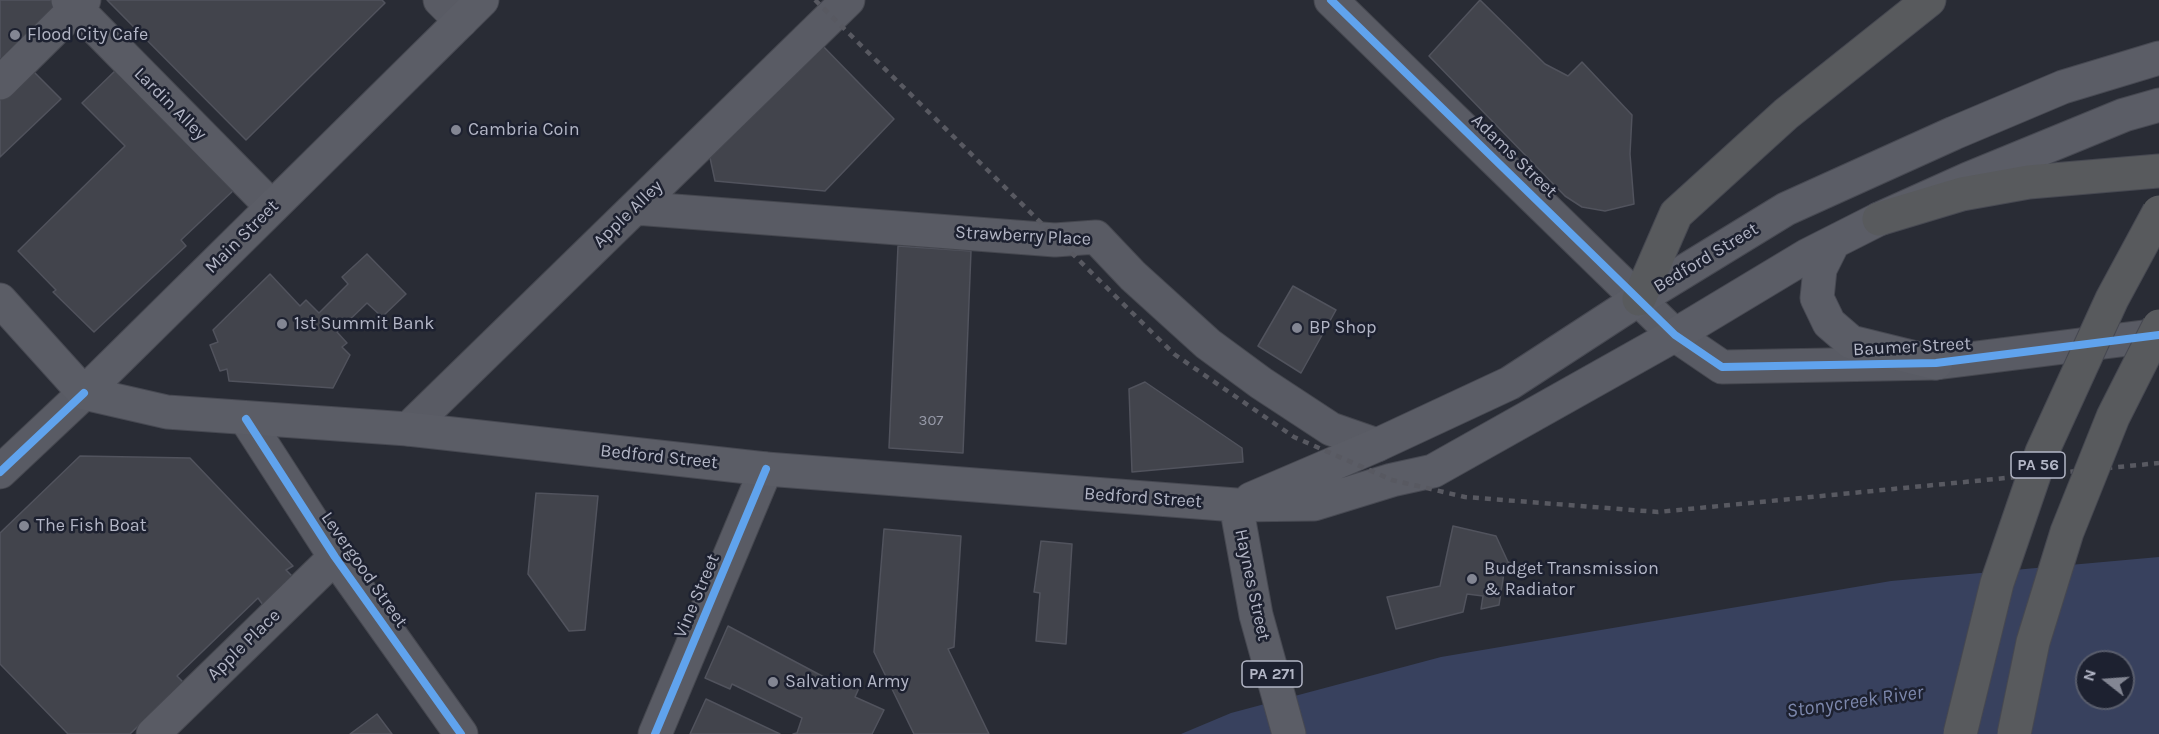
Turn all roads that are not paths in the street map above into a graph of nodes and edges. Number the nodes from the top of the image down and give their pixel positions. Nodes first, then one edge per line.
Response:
1 (848, 0) edge
2 (1331, 0) edge
3 (1929, 0) edge
4 (76, 3) edge
5 (461, 7) edge
6 (2159, 58) edge
7 (0, 82) edge
8 (2159, 105) edge
9 (2159, 171) edge
10 (272, 207) junction
11 (635, 208) junction
12 (2159, 212) edge
13 (1879, 219) junction
14 (1833, 243) junction
15 (1639, 298) junction
16 (0, 300) edge
17 (2159, 326) edge
18 (1675, 335) junction
19 (2159, 335) edge
20 (1936, 363) junction
21 (84, 393) junction
22 (246, 419) junction
23 (408, 429) junction
24 (1377, 446) junction
25 (766, 469) junction
26 (0, 472) edge
27 (1236, 505) junction
28 (335, 557) junction
29 (153, 734) edge
30 (461, 734) edge
31 (655, 734) edge
32 (1289, 734) edge
33 (1960, 734) edge
34 (2014, 734) edge

1 - 11 street, Apple Alley
2 - 15 street, Adams Street
3 - 15 highway
4 - 7 street
4 - 10 street, Lardin Alley
5 - 10 main road, Main Street
6 - 15 main road, Bedford Street
8 - 13 main road, Bedford Street
9 - 13 highway
10 - 21 main road, Main Street
11 - 23 street, Apple Alley
11 - 24 street, Strawberry Place
12 - 33 highway, PA 56, bridge
13 - 14 main road, Bedford Street
14 - 18 main road, Bedford Street
14 - 20 main road
15 - 18 street, Adams Street
15 - 24 main road, Bedford Street
16 - 21 main road
17 - 34 highway, PA 56, bridge
18 - 20 street, Baumer Street
18 - 27 main road, Bedford Street
19 - 20 street, Baumer Street
21 - 22 main road, Bedford Street
21 - 26 street, Main Street
22 - 23 main road, Bedford Street
22 - 28 street, Levergood Street
23 - 25 main road, Bedford Street
24 - 27 main road, Bedford Street
25 - 27 main road, Bedford Street
25 - 31 street, Vine Street
27 - 32 main road, Haynes Street / PA 271
28 - 29 street, Apple Place
28 - 30 street, Levergood Street

